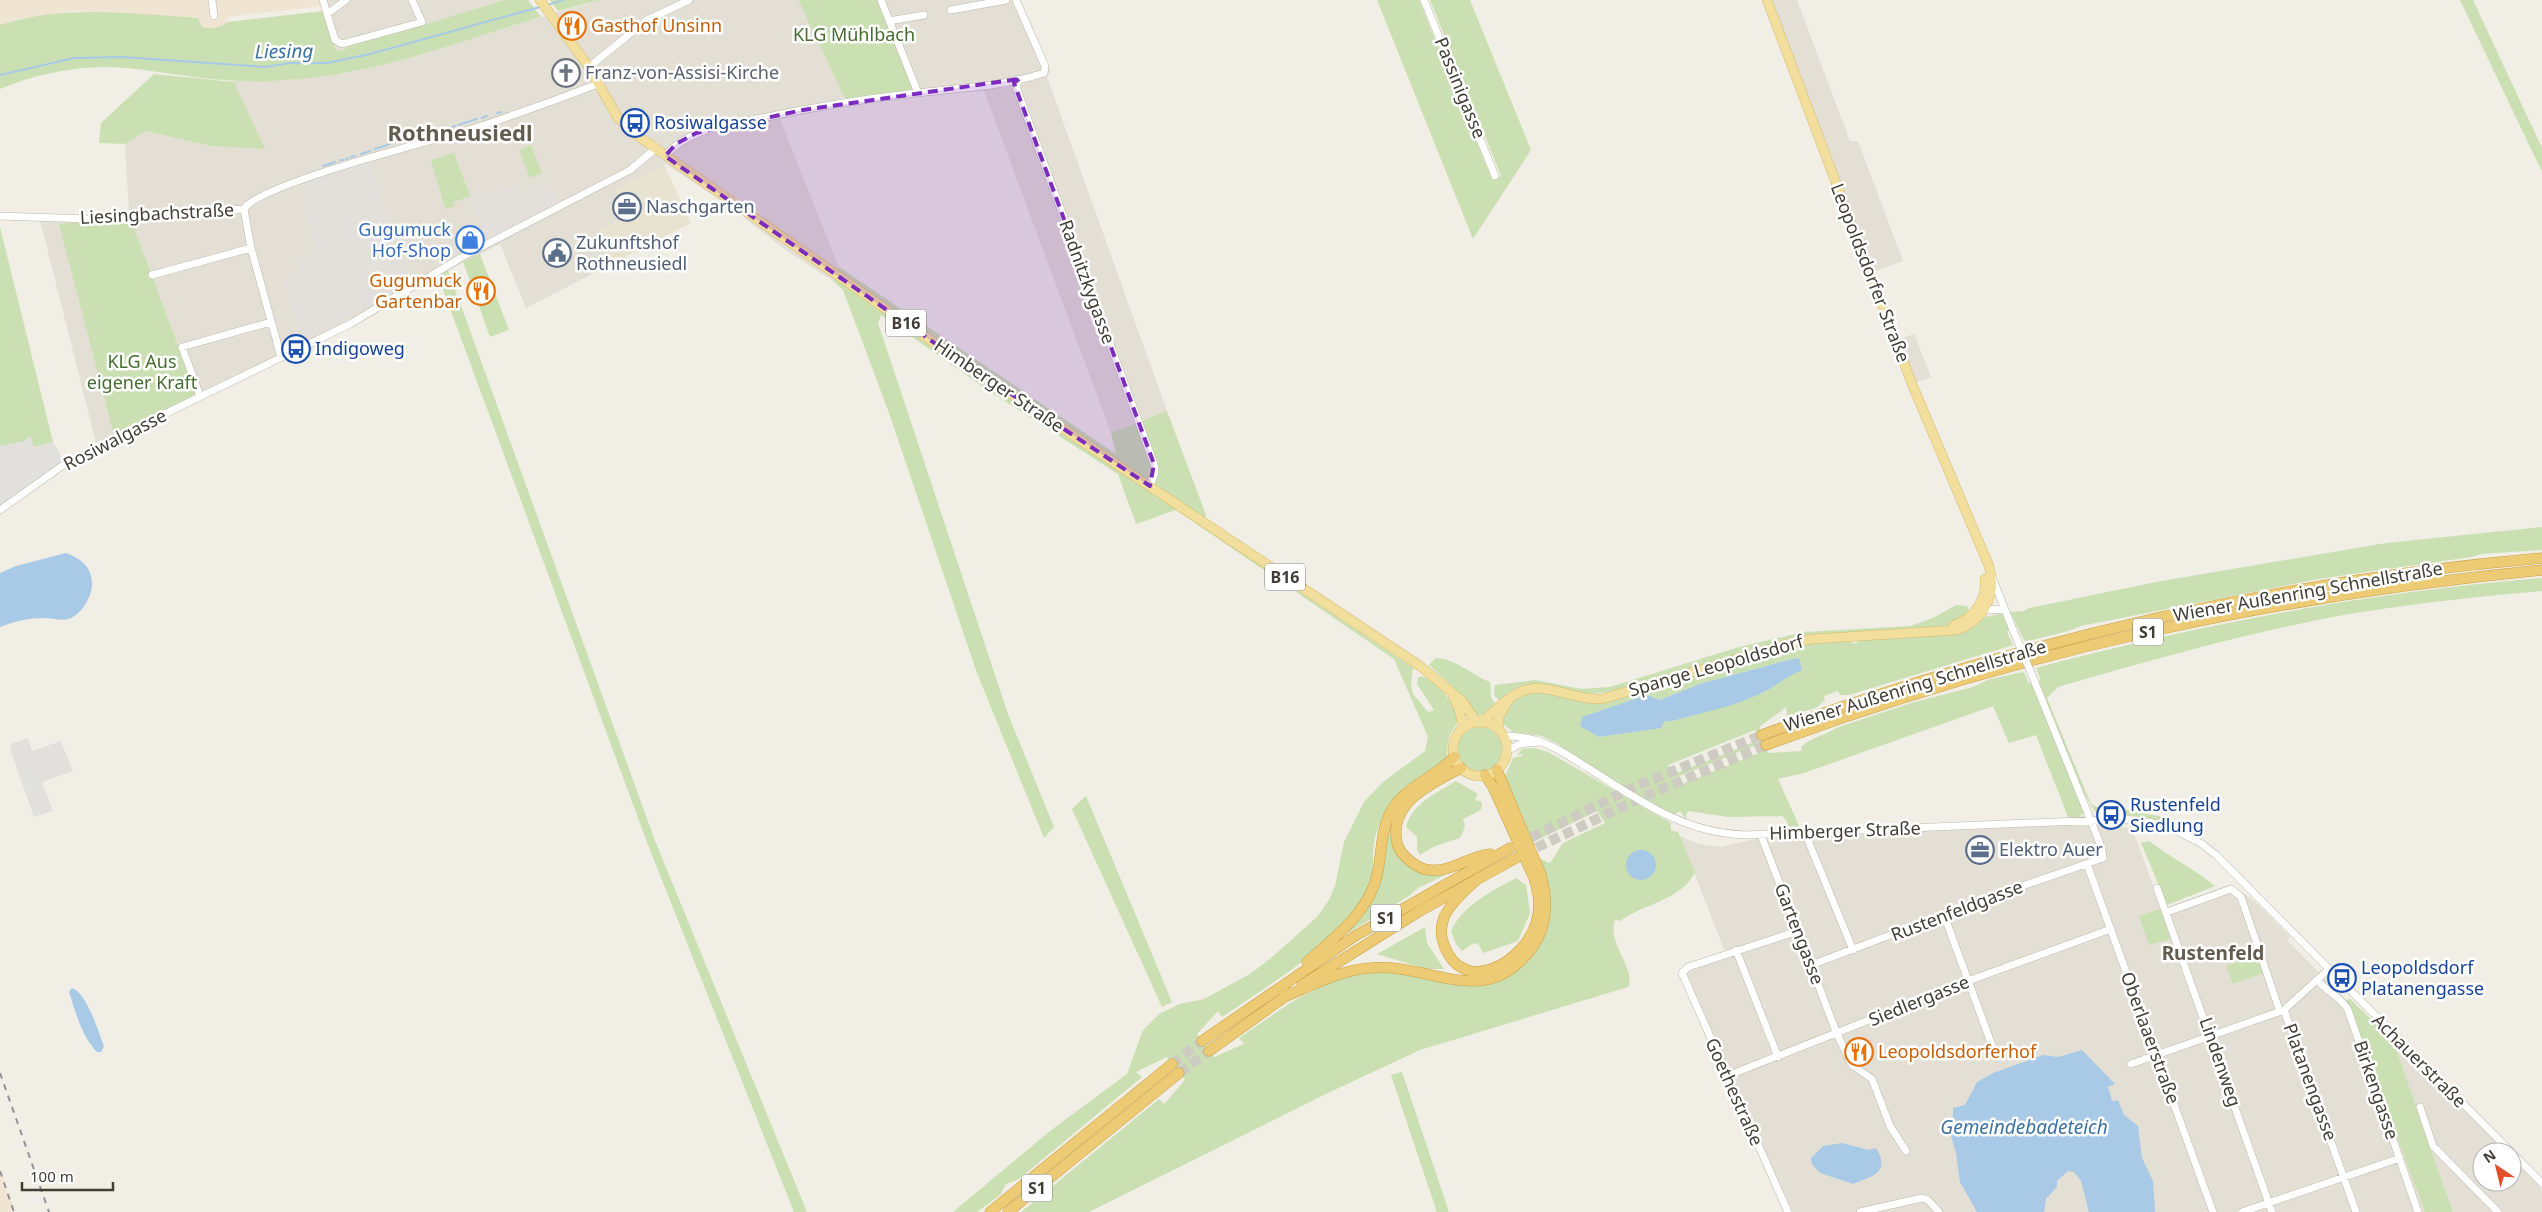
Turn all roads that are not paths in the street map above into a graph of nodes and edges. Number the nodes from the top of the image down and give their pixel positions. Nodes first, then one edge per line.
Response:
1 (212, 0) edge
2 (323, 0) edge
3 (346, 0) edge
4 (412, 0) edge
5 (540, 0) edge
6 (688, 0) edge
7 (881, 0) edge
8 (1006, 0) edge
9 (1016, 0) edge
10 (1424, 0) edge
11 (1767, 0) edge
12 (952, 10) dead end
13 (327, 14) junction
14 (924, 15) dead end
15 (214, 16) dead end
16 (889, 21) junction
17 (589, 67) junction
18 (1019, 79) junction
19 (597, 84) junction
20 (918, 93) junction
21 (655, 149) junction
22 (666, 156) junction
23 (1495, 176) dead end
24 (244, 209) junction
25 (0, 216) edge
26 (251, 248) junction
27 (152, 275) dead end
28 (271, 322) junction
29 (281, 357) junction
30 (200, 396) junction
31 (1150, 486) junction
32 (0, 510) edge
33 (1978, 545) junction
34 (2542, 558) edge
35 (2542, 570) edge
36 (1991, 574) junction
37 (1989, 590) junction
38 (1981, 610) junction
39 (2005, 610) junction
40 (1453, 695) junction
41 (1509, 698) junction
42 (1479, 722) junction
43 (1463, 728) junction
44 (1501, 732) junction
45 (1762, 735) tunnel mouth
46 (1539, 742) junction
47 (1766, 745) tunnel mouth
48 (1507, 751) junction
49 (1454, 757) junction
50 (1461, 768) junction
51 (1497, 770) junction
52 (1485, 775) junction
53 (2091, 820) junction
54 (2173, 829) joint
55 (1805, 833) junction
56 (1761, 835) junction
57 (1516, 858) tunnel mouth
58 (2103, 858) joint
59 (2088, 864) junction
60 (1478, 878) junction
61 (2157, 888) dead end
62 (2167, 912) junction
63 (1944, 915) junction
64 (2112, 929) junction
65 (1798, 931) junction
66 (1736, 950) junction
67 (1853, 950) junction
68 (1811, 965) junction
69 (2329, 969) junction
70 (2317, 980) junction
71 (1968, 982) junction
72 (1274, 990) junction
73 (1284, 997) junction
74 (2282, 1011) junction
75 (1837, 1034) junction
76 (2211, 1037) junction
77 (1202, 1041) tunnel mouth
78 (1209, 1050) tunnel mouth
79 (1994, 1051) dead end
80 (2157, 1056) junction
81 (1778, 1057) junction
82 (1172, 1064) tunnel mouth
83 (2131, 1064) dead end
84 (1179, 1073) tunnel mouth
85 (1727, 1076) junction
86 (2420, 1108) dead end
87 (1906, 1151) dead end
88 (2400, 1158) junction
89 (2344, 1178) junction
90 (2542, 1183) edge
91 (2269, 1203) junction
92 (990, 1212) edge
93 (1008, 1212) edge
94 (1788, 1212) edge
95 (1860, 1212) edge
96 (1939, 1212) edge
97 (2213, 1212) edge
98 (2242, 1212) edge
99 (2272, 1212) edge
100 (2356, 1212) edge
101 (2418, 1212) edge
102 (2498, 1212) edge

1 - 15 street
2 - 13 street
3 - 13 street
4 - 13 street
5 - 17 main road, Himberger Straße / B16
6 - 17 street
7 - 16 street
8 - 12 street
9 - 18 street
10 - 23 street, Passinigasse
11 - 33 main road, Leopoldsdorfer Straße
14 - 16 street
16 - 20 street
17 - 19 main road, Himberger Straße / B16
18 - 20 street
18 - 31 street, Radnitzkygasse
19 - 21 main road, Himberger Straße / B16
19 - 24 street, Liesingbachstraße
20 - 22 street
21 - 22 main road, Himberger Straße / B16
21 - 29 street, Rosiwalgasse
22 - 31 main road, Himberger Straße / B16
24 - 25 street, Liesingbachstraße
24 - 26 street
26 - 27 street
26 - 28 street
28 - 29 street
28 - 30 street
29 - 30 street, Rosiwalgasse
30 - 32 street, Rosiwalgasse
31 - 40 main road, Himberger Straße / B16
33 - 36 main road, Leopoldsdorfer Straße
33 - 37 main road, Leopoldsdorfer Straße
34 - 45 highway, Wiener Außenring Schnellstraße / S1
35 - 47 highway, Wiener Außenring Schnellstraße / S1
36 - 37 main road, Leopoldsdorfer Straße
36 - 39 street, Leopoldsdorfer Straße
37 - 38 main road, Spange Leopoldsdorf
37 - 39 street, Leopoldsdorfer Straße
38 - 39 street
38 - 41 main road, Spange Leopoldsdorf
39 - 53 street, Leopoldsdorfer Straße, bridge
40 - 42 main road, Himberger Straße / B16
40 - 43 main road, Himberger Straße / B16
41 - 42 main road, Spange Leopoldsdorf
41 - 44 main road
42 - 43 main road
42 - 44 main road
43 - 49 main road
44 - 46 street, Himberger Straße
44 - 48 main road
46 - 48 street
46 - 56 street, Himberger Straße
48 - 51 main road
49 - 50 main road
49 - 72 highway
50 - 52 main road
50 - 72 highway, S1
51 - 52 main road
51 - 73 highway
52 - 60 highway
53 - 54 street, Himberger Straße
53 - 55 street, Himberger Straße
53 - 58 street, Leopoldsdorfer Straße
54 - 69 street, Achauerstraße
55 - 56 street, Himberger Straße
55 - 67 street
56 - 65 street, Gartengasse
57 - 60 highway, S1
58 - 59 street, Rustenfeldgasse
59 - 63 street, Rustenfeldgasse
59 - 64 street, Oberlaaerstraße
60 - 73 highway, S1
61 - 62 street, Lindenweg
62 - 74 street
62 - 76 street, Lindenweg
63 - 67 street, Rustenfeldgasse
63 - 71 street
64 - 71 street, Siedlergasse
64 - 80 street, Oberlaaerstraße
65 - 66 street
65 - 68 street, Gartengasse
66 - 81 street
66 - 85 street, Goethestraße
67 - 68 street, Rustenfeldgasse
68 - 75 street, Gartengasse
69 - 70 street, Platanengasse
69 - 90 street, Achauerstraße
70 - 74 street, Platanengasse
70 - 88 street, Birkengasse
71 - 75 street, Siedlergasse
71 - 79 street
72 - 77 highway, S1
73 - 78 highway, S1
74 - 76 street
74 - 89 street, Platanengasse
75 - 81 street, Siedlergasse
75 - 87 street, Gartengasse
76 - 80 street
76 - 91 street, Lindenweg
80 - 83 street
80 - 97 street, Oberlaaerstraße
81 - 85 street, Siedlergasse
82 - 92 highway, S1
84 - 93 highway, S1
85 - 94 street, Goethestraße
86 - 102 street
88 - 89 street
88 - 101 street, Birkengasse
89 - 91 street
89 - 100 street, Platanengasse
91 - 98 street
91 - 99 street, Lindenweg
95 - 96 street

